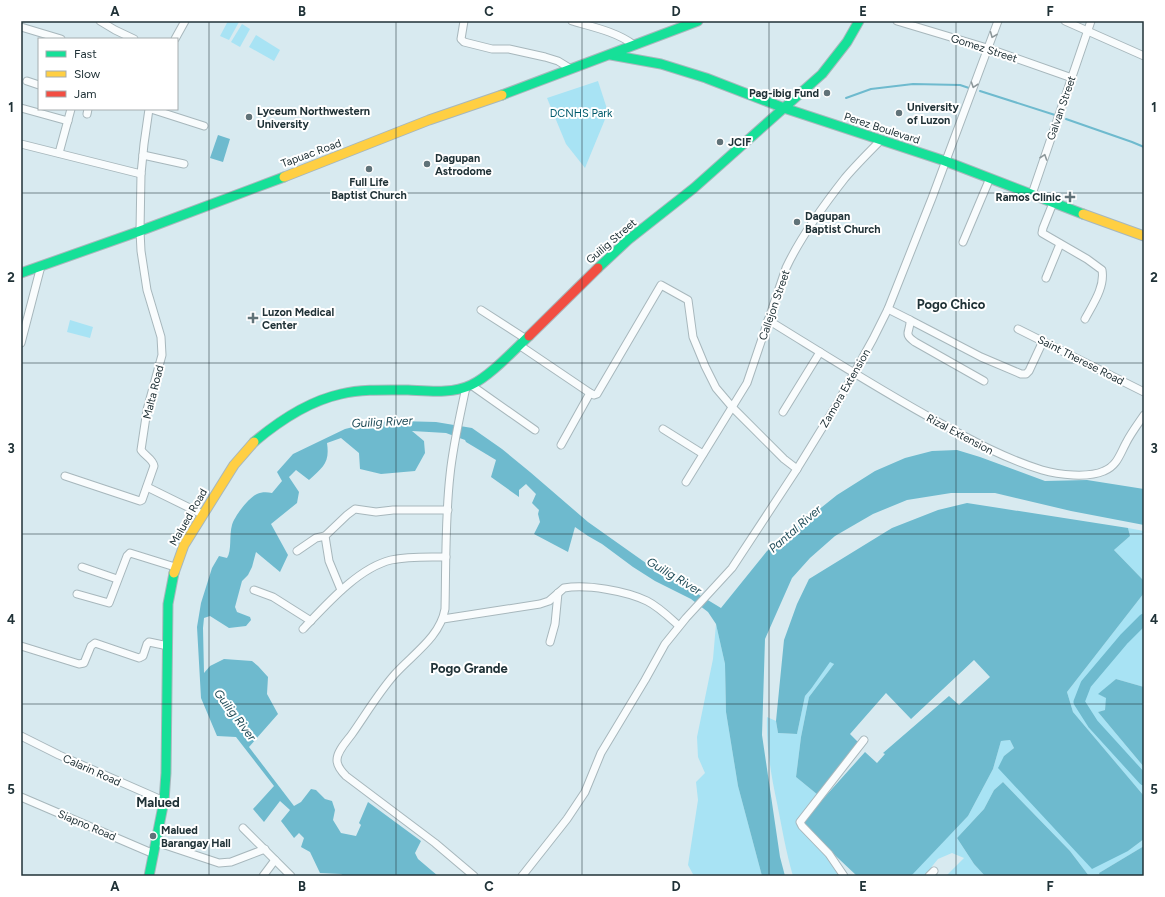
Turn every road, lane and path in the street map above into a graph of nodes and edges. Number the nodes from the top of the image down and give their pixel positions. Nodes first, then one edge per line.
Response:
1 (100, 21) edge
2 (176, 21) edge
3 (464, 21) edge
4 (572, 21) edge
5 (859, 21) edge
6 (897, 21) edge
7 (998, 21) edge
8 (1065, 21) edge
9 (1091, 21) edge
10 (692, 22) edge
11 (184, 23) edge
12 (21, 27) edge
13 (1088, 31) junction
14 (57, 38) edge
15 (132, 38) edge
16 (176, 38) edge
17 (634, 45) junction
18 (987, 48) junction
19 (610, 55) junction
20 (1144, 56) edge
21 (571, 69) junction
22 (1072, 78) junction
23 (27, 81) dead end
24 (38, 85) edge
25 (21, 108) edge
26 (784, 108) junction
27 (71, 110) edge
28 (150, 110) edge
29 (153, 110) edge
30 (68, 121) junction
31 (204, 126) dead end
32 (881, 140) junction
33 (21, 144) edge
34 (59, 153) junction
35 (143, 155) junction
36 (945, 162) junction
37 (184, 164) dead end
38 (141, 174) junction
39 (990, 178) junction
40 (1032, 194) junction
41 (1054, 203) junction
42 (140, 232) junction
43 (1144, 236) edge
44 (963, 242) dead end
45 (1060, 244) junction
46 (41, 266) junction
47 (21, 274) edge
48 (1046, 278) dead end
49 (888, 309) junction
50 (481, 310) dead end
51 (1086, 319) dead end
52 (768, 320) junction
53 (910, 320) junction
54 (1018, 328) dead end
55 (1043, 341) junction
56 (523, 342) junction
57 (21, 343) edge
58 (820, 352) junction
59 (854, 373) junction
60 (984, 380) dead end
61 (469, 386) junction
62 (454, 391) joint
63 (1144, 392) edge
64 (590, 393) junction
65 (733, 408) junction
66 (783, 412) dead end
67 (1144, 415) edge
68 (663, 429) dead end
69 (535, 430) dead end
70 (560, 445) dead end
71 (703, 454) junction
72 (797, 469) junction
73 (65, 476) dead end
74 (686, 482) dead end
75 (147, 487) junction
76 (448, 510) junction
77 (202, 514) junction
78 (325, 536) junction
79 (297, 551) dead end
80 (446, 557) junction
81 (82, 567) dead end
82 (175, 567) junction
83 (117, 579) junction
84 (254, 590) dead end
85 (341, 590) junction
86 (558, 593) junction
87 (77, 594) dead end
88 (443, 619) junction
89 (311, 621) junction
90 (679, 626) junction
91 (303, 629) dead end
92 (550, 642) dead end
93 (21, 646) edge
94 (168, 646) junction
95 (21, 736) edge
96 (864, 740) dead end
97 (21, 797) edge
98 (164, 801) junction
99 (243, 828) dead end
100 (156, 842) junction
101 (265, 849) junction
102 (154, 854) junction
103 (275, 860) junction
104 (149, 876) edge
105 (263, 876) edge
106 (290, 876) edge
107 (474, 876) edge
108 (522, 876) edge
109 (844, 876) edge

1 - 15 street
2 - 11 street
3 - 21 street
4 - 17 street
5 - 26 main road, Guilig Street
6 - 18 street, Gomez Street
7 -> 18 street, Zamora Extension
8 - 13 street
9 - 13 street, Galvan Street
10 - 17 main road, Tapuac Road
11 - 16 street
12 - 14 street
13 - 20 street
13 - 22 street, Galvan Street
17 - 19 main road, Tapuac Road
18 - 22 street, Gomez Street
18 -> 36 street, Zamora Extension
19 - 21 main road, Tapuac Road
19 - 26 main road, Perez Boulevard
21 - 42 main road, Tapuac Road
40 -> 22 street, Galvan Street
23 - 24 street
25 - 30 street
26 - 32 main road, Perez Boulevard
26 - 56 main road, Guilig Street
27 - 30 street
28 - 35 street
29 - 31 street
30 - 34 street
32 - 36 main road, Perez Boulevard
32 - 52 street, Callejon Street
33 - 34 street
34 - 38 street
35 - 37 street
35 - 38 street
36 - 39 main road, Perez Boulevard
36 - 49 street, Zamora Extension
38 - 42 street
39 - 40 main road, Perez Boulevard
39 - 44 street
40 - 41 main road, Perez Boulevard
41 - 43 main road, Perez Boulevard
41 - 45 street
42 - 46 main road, Tapuac Road
42 - 75 street, Malta Road
45 - 48 street
45 - 51 street
46 - 47 main road, Tapuac Road
46 - 57 street
49 - 53 street
49 - 59 street, Zamora Extension
50 - 56 street
52 - 58 street, Rizal Extension
52 - 65 street, Callejon Street
53 - 55 street
53 - 60 street
54 - 55 street, Saint Therese Road
55 - 63 street, Saint Therese Road
56 - 61 main road, Guilig Street
56 - 64 street
58 - 59 street, Rizal Extension
58 - 66 street
59 - 67 street, Rizal Extension
59 - 72 street, Zamora Extension
61 - 62 main road, Guilig Street
61 - 69 street
61 - 76 street
62 - 77 main road, Malued Road
64 - 65 street
64 - 70 street
65 - 71 street, Callejon Street
65 - 72 street
68 - 71 street
71 - 74 street, Callejon Street
72 - 90 street, Zamora Extension
73 - 75 street
75 - 77 street
76 - 78 street
76 - 80 street
77 - 82 main road, Malued Road
78 - 79 street
78 - 85 street
80 - 85 street
80 - 88 street
81 - 83 street
82 - 83 street
82 - 94 main road, Malued Road
83 - 87 street
84 - 89 street
85 - 89 street
86 - 88 street
86 - 90 street
86 - 92 street
88 - 107 street
89 - 91 street
90 - 108 street, Zamora Extension
93 - 94 street
94 - 98 main road, Malued Road
95 - 98 street, Calarin Road
96 - 109 street
97 - 102 street, Siapno Road
98 - 100 main road, Malued Road
99 - 101 street
100 - 101 street
100 - 102 main road, Malued Road
101 - 103 street
102 - 104 main road, Malued Road
103 - 105 street
103 - 106 street

